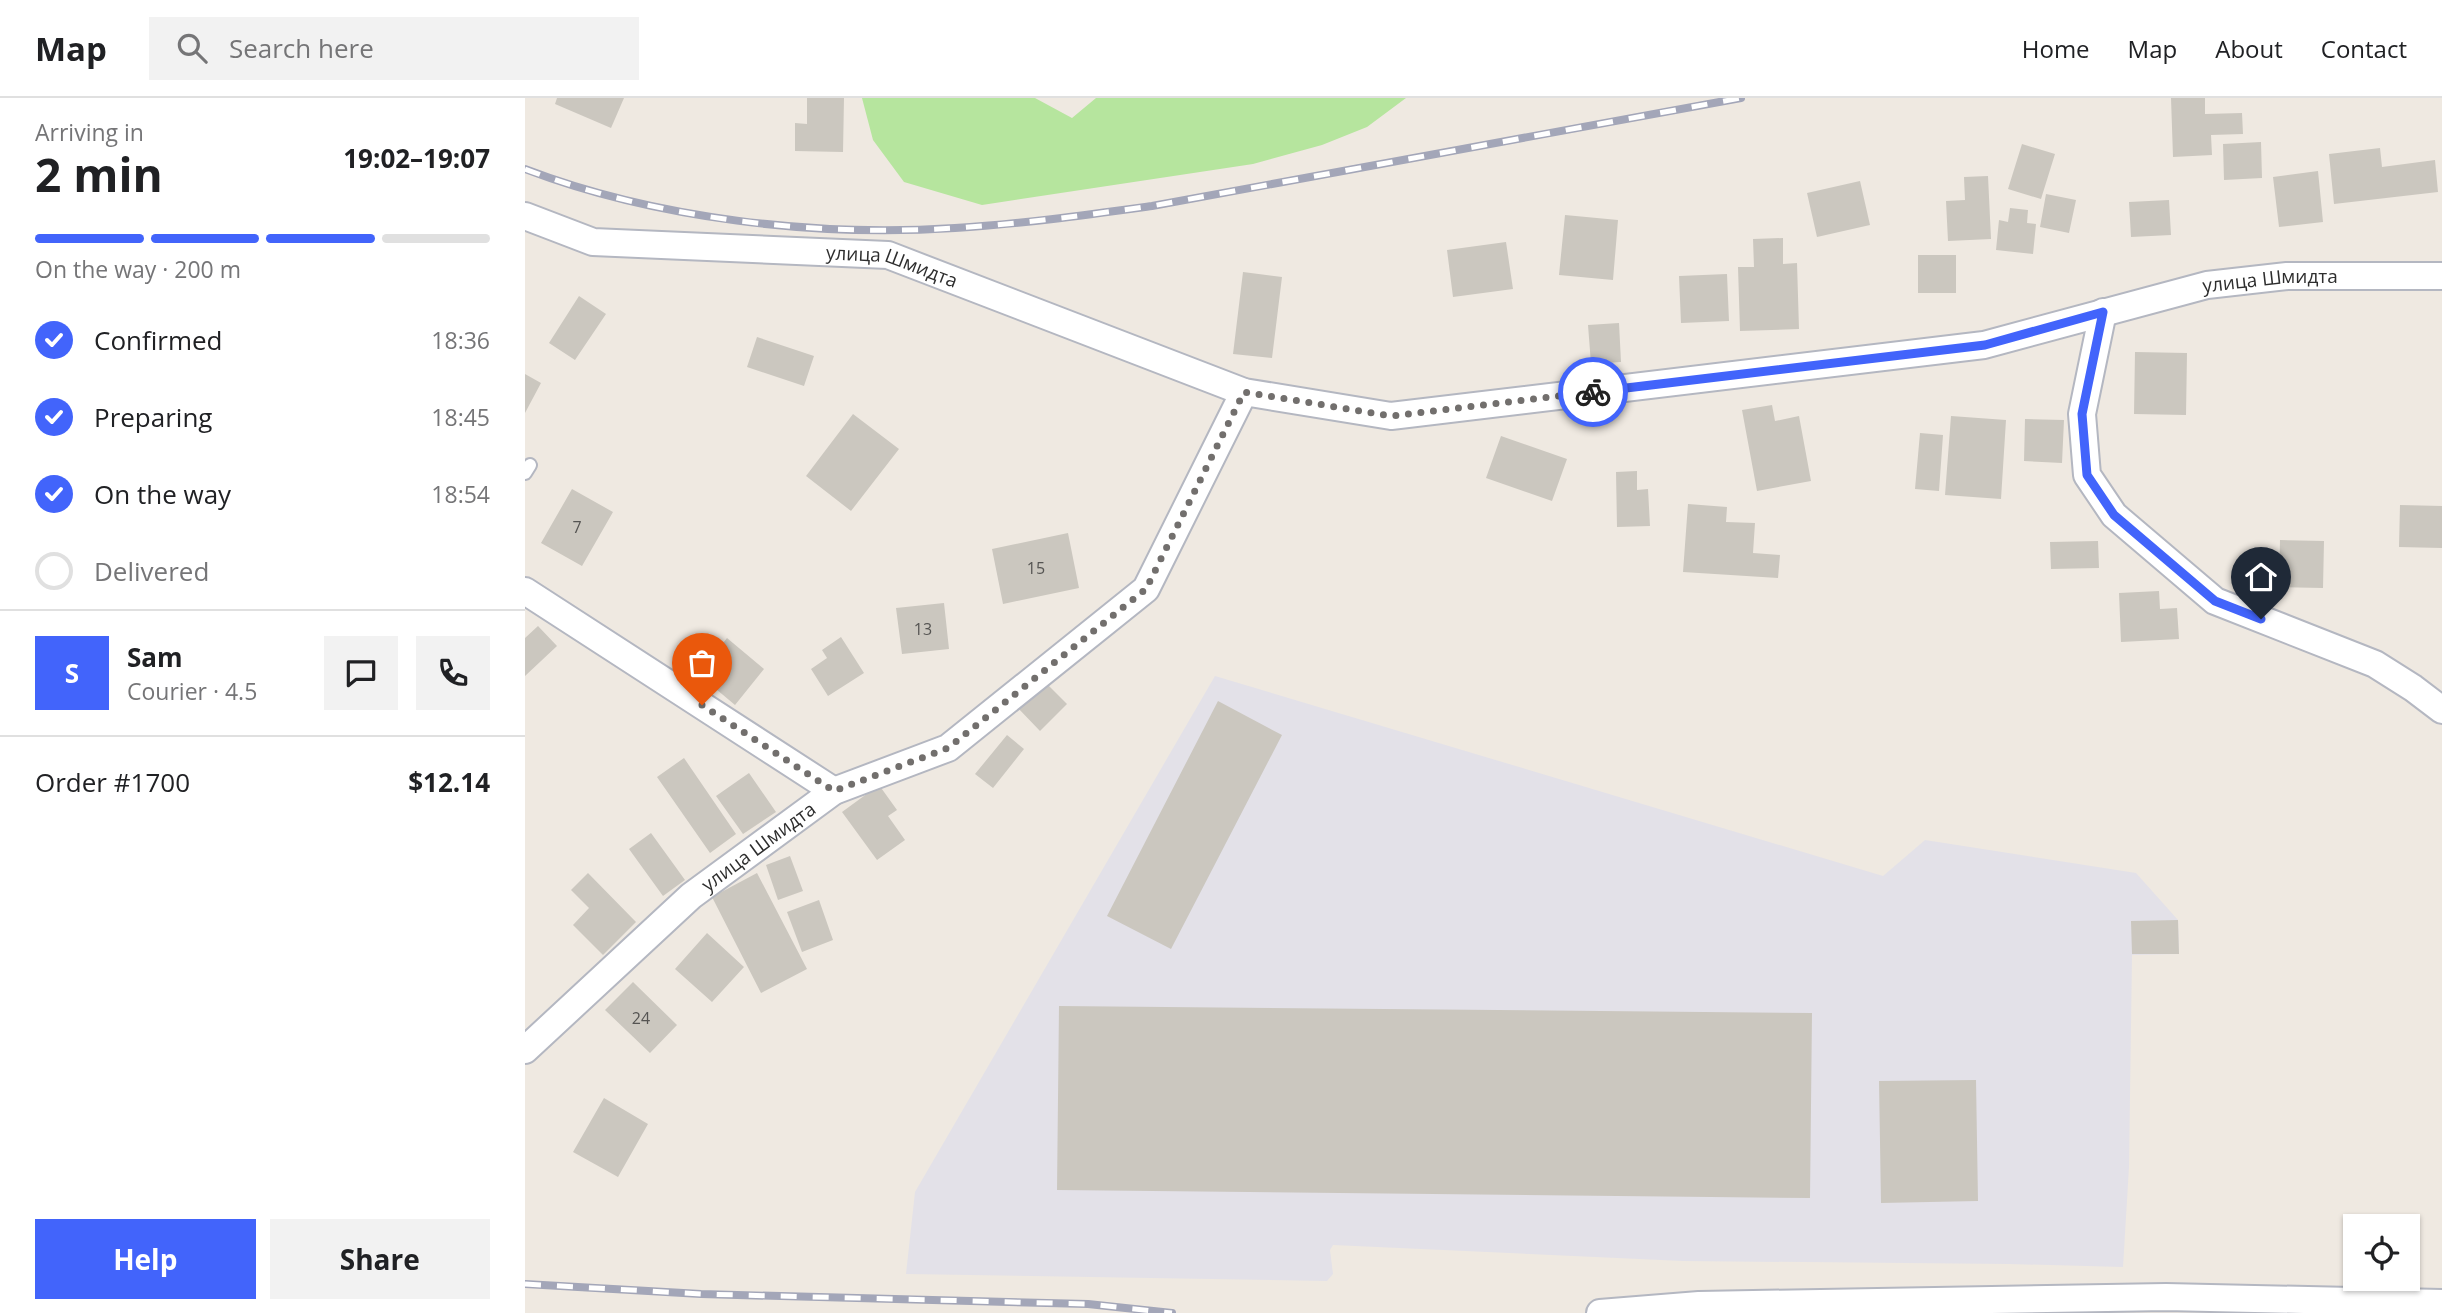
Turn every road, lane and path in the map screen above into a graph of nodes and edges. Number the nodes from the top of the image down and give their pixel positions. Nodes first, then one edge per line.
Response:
1 (525, 216) edge
2 (2442, 276) edge
3 (2103, 312) junction
4 (1244, 392) junction
5 (525, 591) edge
6 (2442, 710) edge
7 (834, 791) junction
8 (525, 1050) edge
9 (2442, 1303) edge
10 (1600, 1313) edge

1 - 4 street, улица Шмидта
2 - 3 street, улица Шмидта
3 - 4 street, улица Шмидта
3 - 6 street
4 - 7 street, улица Шмидта
5 - 7 street
7 - 8 street, улица Шмидта
9 - 10 street

